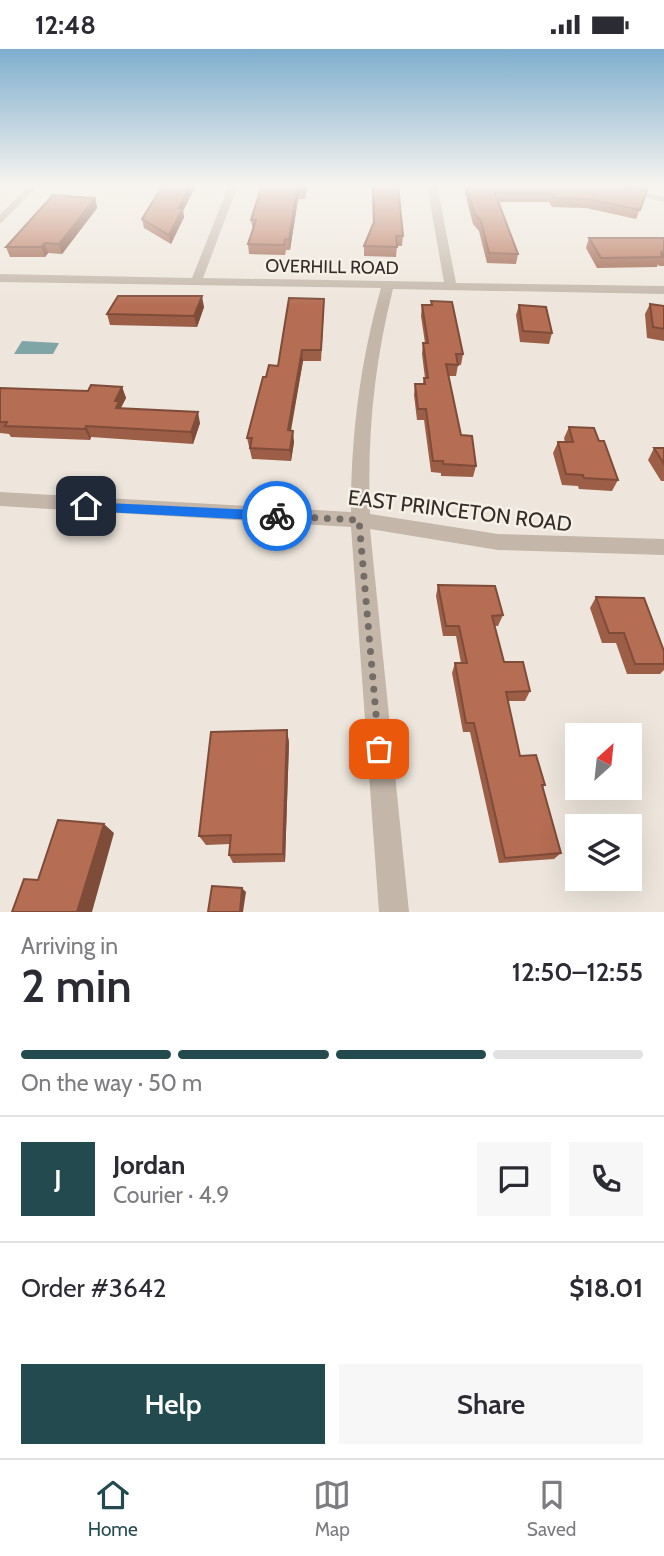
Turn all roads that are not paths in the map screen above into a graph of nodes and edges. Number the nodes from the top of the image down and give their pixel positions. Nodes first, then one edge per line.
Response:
1 (218, 225) edge
2 (440, 225) edge
3 (0, 278) edge
4 (196, 282) junction
5 (388, 285) junction
6 (451, 286) junction
7 (664, 290) edge
8 (0, 499) edge
9 (359, 520) junction
10 (664, 547) edge
11 (394, 912) edge

1 - 4 street
2 - 6 street
3 - 4 street, OVERHILL ROAD
4 - 5 street, OVERHILL ROAD
5 - 6 street, OVERHILL ROAD
5 - 9 street
6 - 7 street, OVERHILL ROAD
8 - 9 street, EAST PRINCETON ROAD
9 - 10 street, EAST PRINCETON ROAD
9 - 11 street

